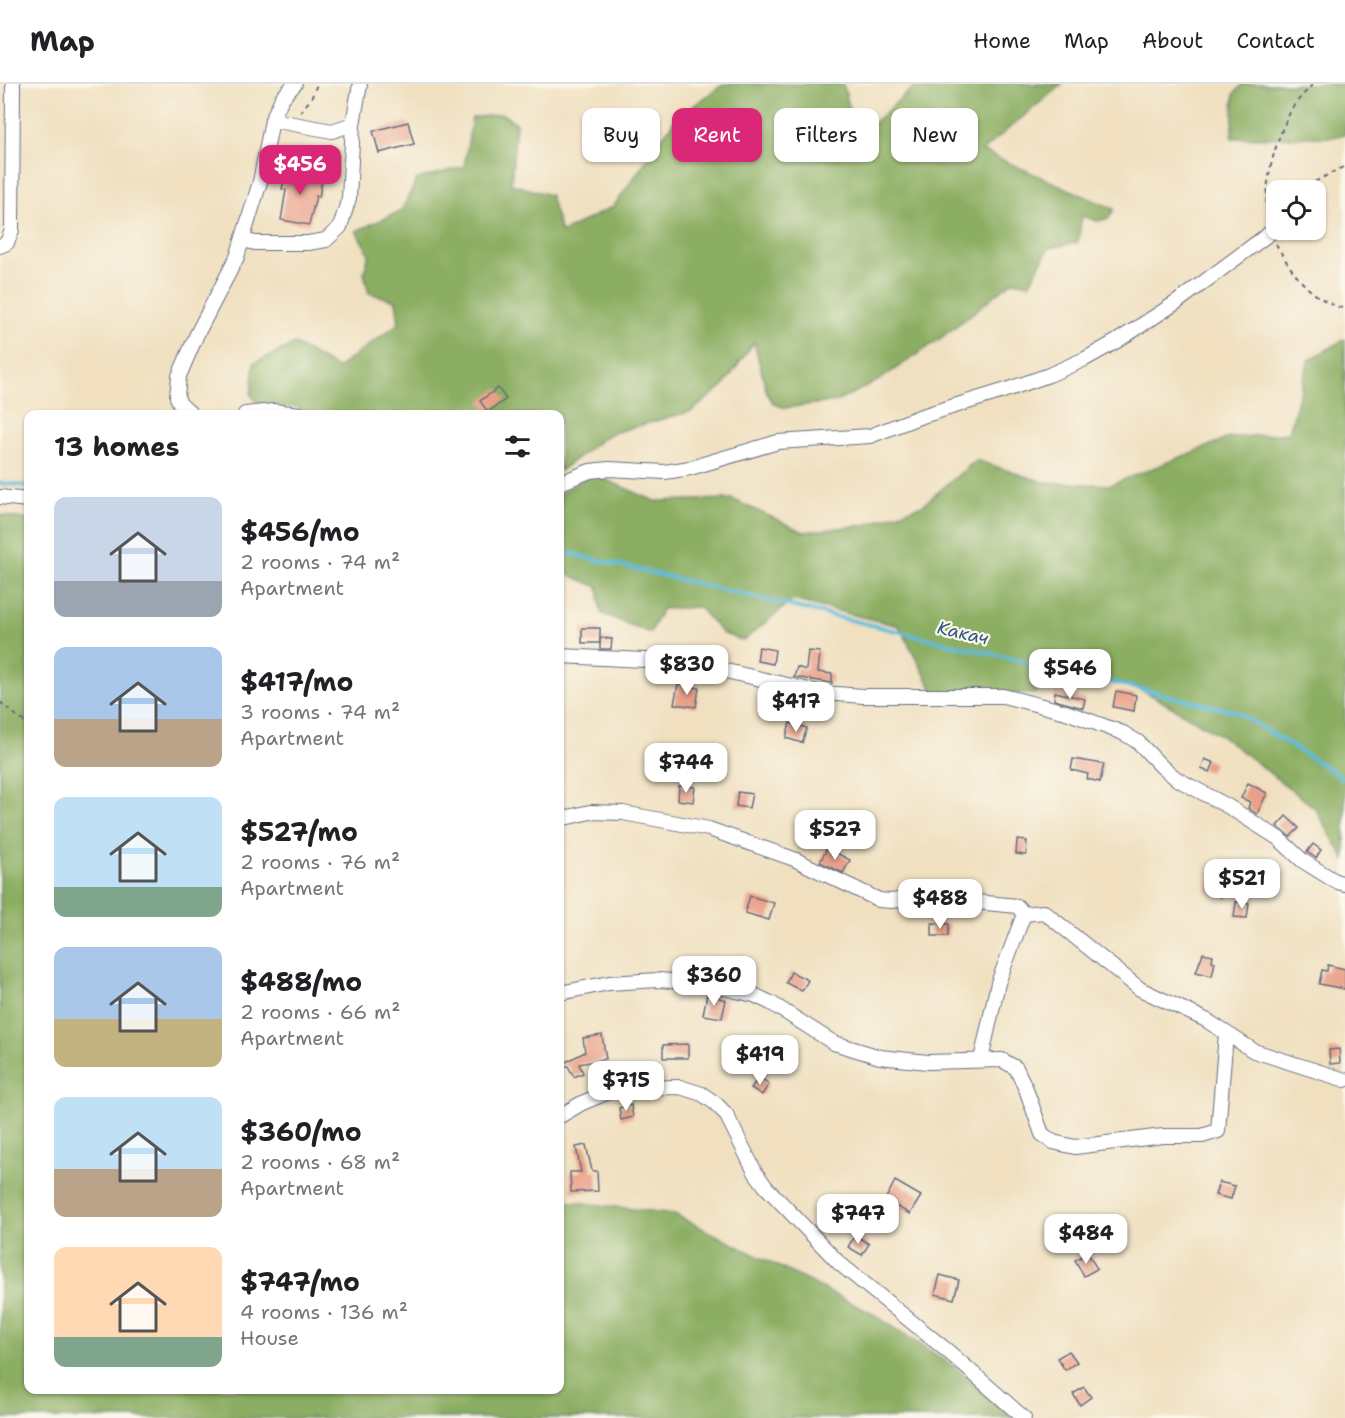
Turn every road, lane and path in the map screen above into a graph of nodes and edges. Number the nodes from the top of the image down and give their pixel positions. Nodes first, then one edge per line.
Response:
1 (13, 84) edge
2 (295, 84) edge
3 (317, 84) edge
4 (360, 84) edge
5 (1313, 84) edge
6 (278, 121) junction
7 (353, 124) junction
8 (1345, 166) edge
9 (1269, 180) edge
10 (1318, 180) edge
11 (1266, 237) edge
12 (243, 240) junction
13 (1273, 240) edge
14 (0, 246) edge
15 (1345, 309) edge
16 (187, 410) edge
17 (564, 481) edge
18 (0, 497) edge
19 (24, 500) edge
20 (564, 656) edge
21 (0, 702) edge
22 (24, 722) edge
23 (564, 818) edge
24 (1345, 884) edge
25 (1024, 914) junction
26 (564, 992) edge
27 (1226, 1034) junction
28 (981, 1060) junction
29 (1345, 1080) edge
30 (564, 1114) edge
31 (1024, 1418) edge

1 - 14 street
2 - 6 street
3 - 6 path
4 - 7 street
5 - 9 path
6 - 7 street
6 - 12 street
7 - 12 street
8 - 10 path
11 - 17 street
12 - 16 street
13 - 15 path
18 - 19 street
20 - 24 street
21 - 22 path
23 - 25 street
25 - 27 street
25 - 28 street
26 - 28 street
27 - 28 street
27 - 29 street
30 - 31 street

